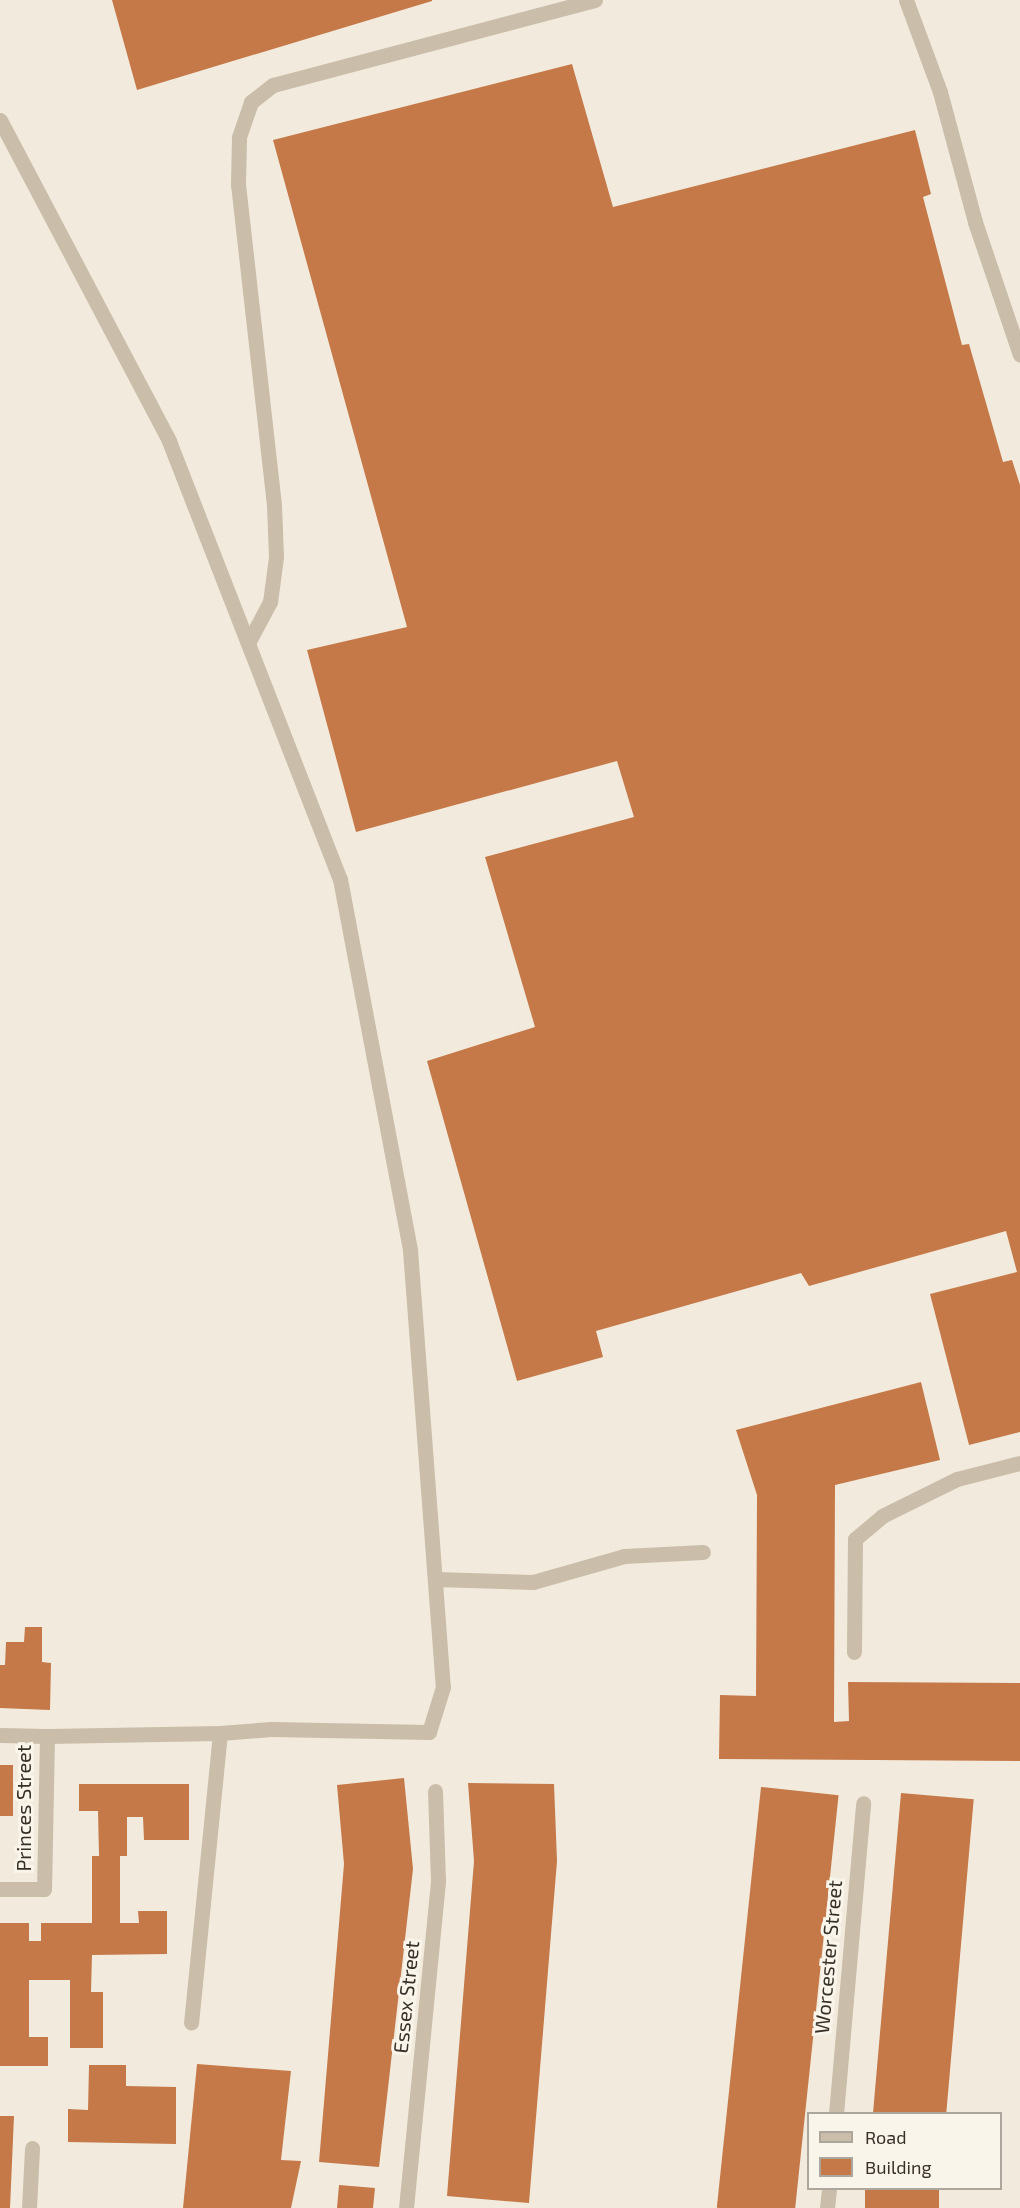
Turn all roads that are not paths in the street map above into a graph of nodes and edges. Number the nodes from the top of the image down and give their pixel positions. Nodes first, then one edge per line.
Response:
1 (595, 0) edge
2 (906, 0) edge
3 (0, 120) edge
4 (1020, 355) edge
5 (248, 643) junction
6 (1020, 1463) edge
7 (703, 1552) dead end
8 (435, 1579) junction
9 (854, 1652) dead end
10 (220, 1733) junction
11 (0, 1735) edge
12 (47, 1736) junction
13 (435, 1791) dead end
14 (863, 1803) dead end
15 (0, 1889) edge
16 (191, 2023) dead end
17 (836, 2112) edge
18 (32, 2148) dead end
19 (829, 2190) edge
20 (29, 2208) edge
21 (406, 2208) edge
22 (827, 2208) edge

1 - 5 street
2 - 4 street
3 - 5 street
5 - 8 street
6 - 9 street
7 - 8 street
8 - 10 street
10 - 12 street
10 - 16 street
11 - 12 street, Princes Street
12 - 15 street, Princes Street
13 - 21 street, Essex Street
14 - 17 street, Worcester Street
18 - 20 street
19 - 22 street

